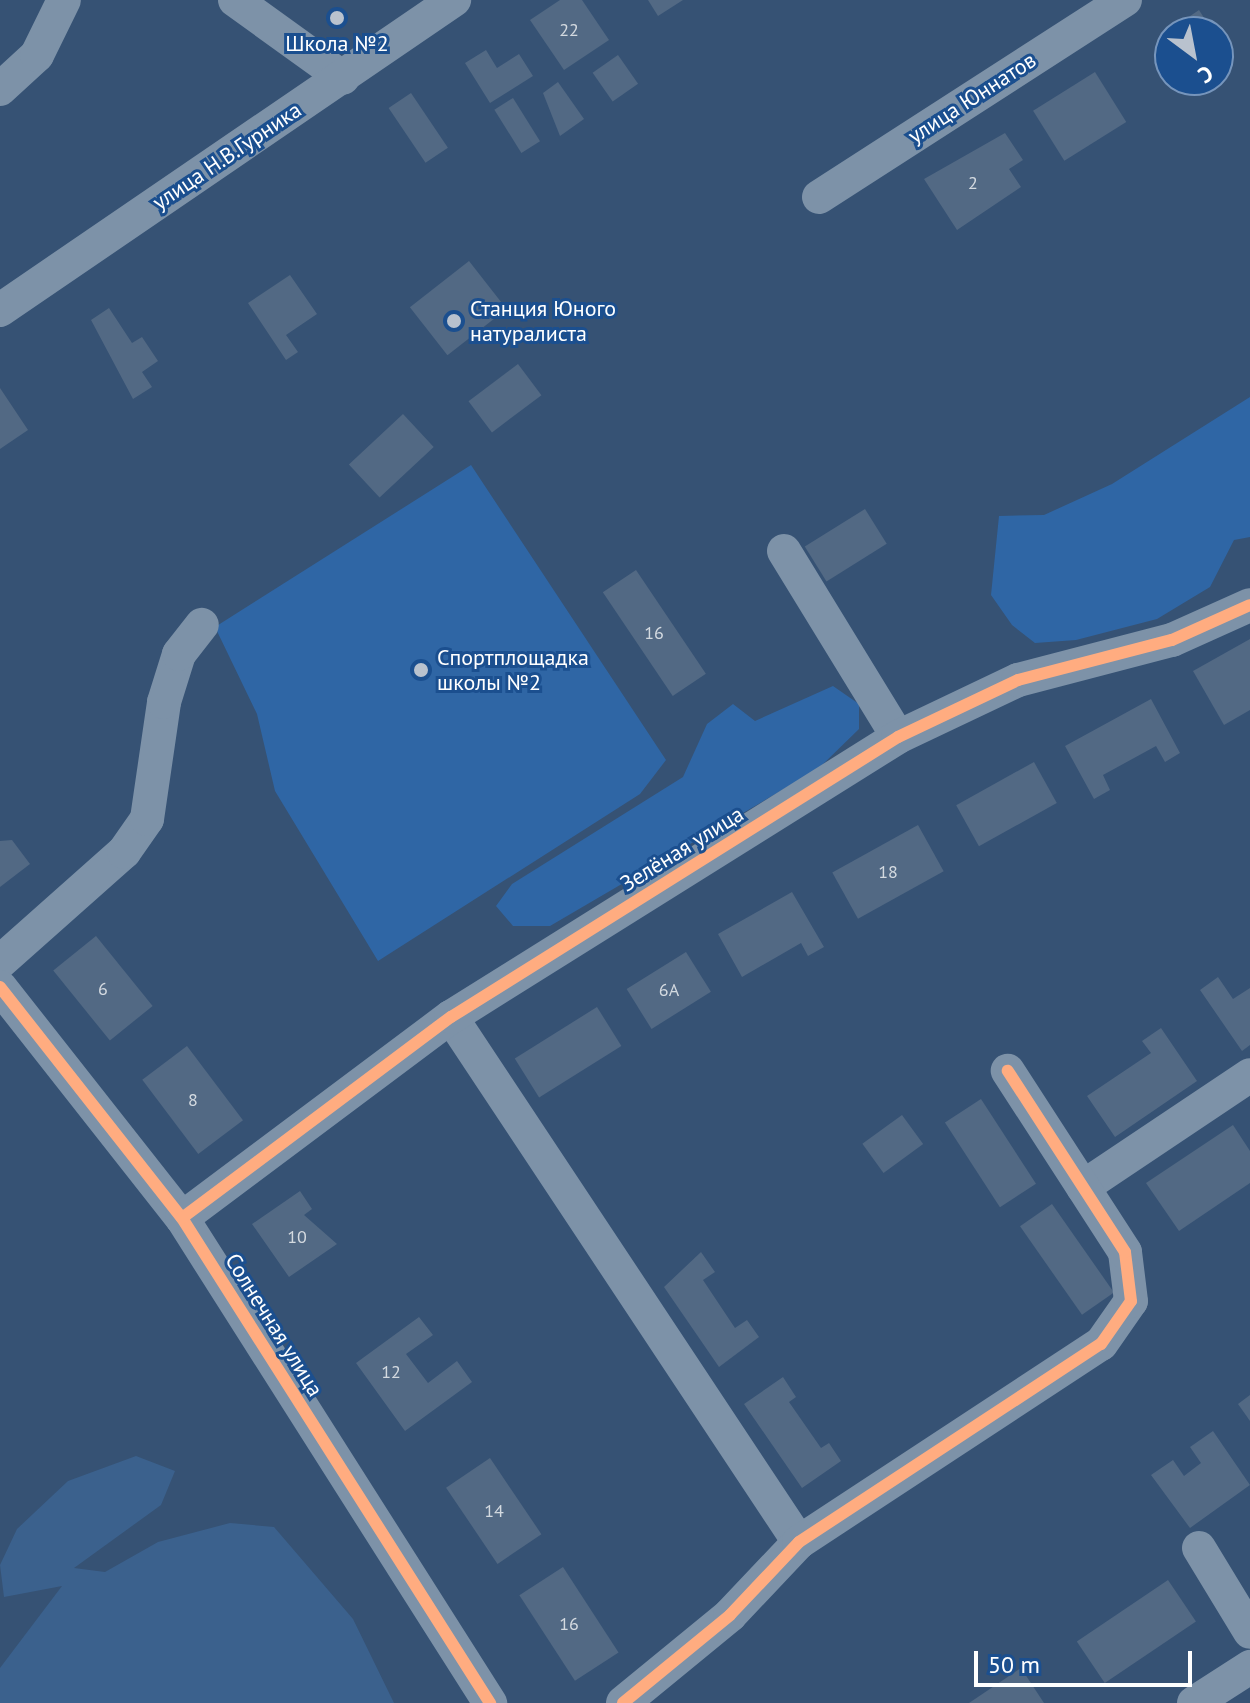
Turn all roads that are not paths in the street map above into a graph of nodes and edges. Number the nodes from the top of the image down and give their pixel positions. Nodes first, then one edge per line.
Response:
1 (64, 0) edge
2 (235, 0) edge
3 (454, 0) edge
4 (1125, 0) edge
5 (343, 78) junction
6 (0, 89) edge
7 (819, 197) dead end
8 (0, 310) edge
9 (784, 551) dead end
10 (1250, 605) edge
11 (202, 625) dead end
12 (898, 737) junction
13 (0, 962) edge
14 (0, 987) edge
15 (451, 1017) junction
16 (1008, 1071) dead end
17 (1250, 1075) edge
18 (1083, 1187) junction
19 (182, 1218) junction
20 (799, 1542) junction
21 (1199, 1548) dead end
22 (1250, 1632) edge
23 (1250, 1667) edge
24 (490, 1703) edge
25 (623, 1703) edge
26 (1194, 1703) edge

1 - 6 street
2 - 5 street
3 - 5 street, улица Н.В.Гурника
4 - 7 street, улица Юннатов
5 - 8 street, улица Н.В.Гурника
9 - 12 street
10 - 12 street, Зелёная улица
11 - 13 street
12 - 15 street, Зелёная улица
14 - 19 street, Солнечная улица
15 - 19 street, Зелёная улица
15 - 20 street
16 - 18 street
17 - 18 street
18 - 20 street
19 - 24 street, Солнечная улица
20 - 25 street
21 - 22 street
23 - 26 street

